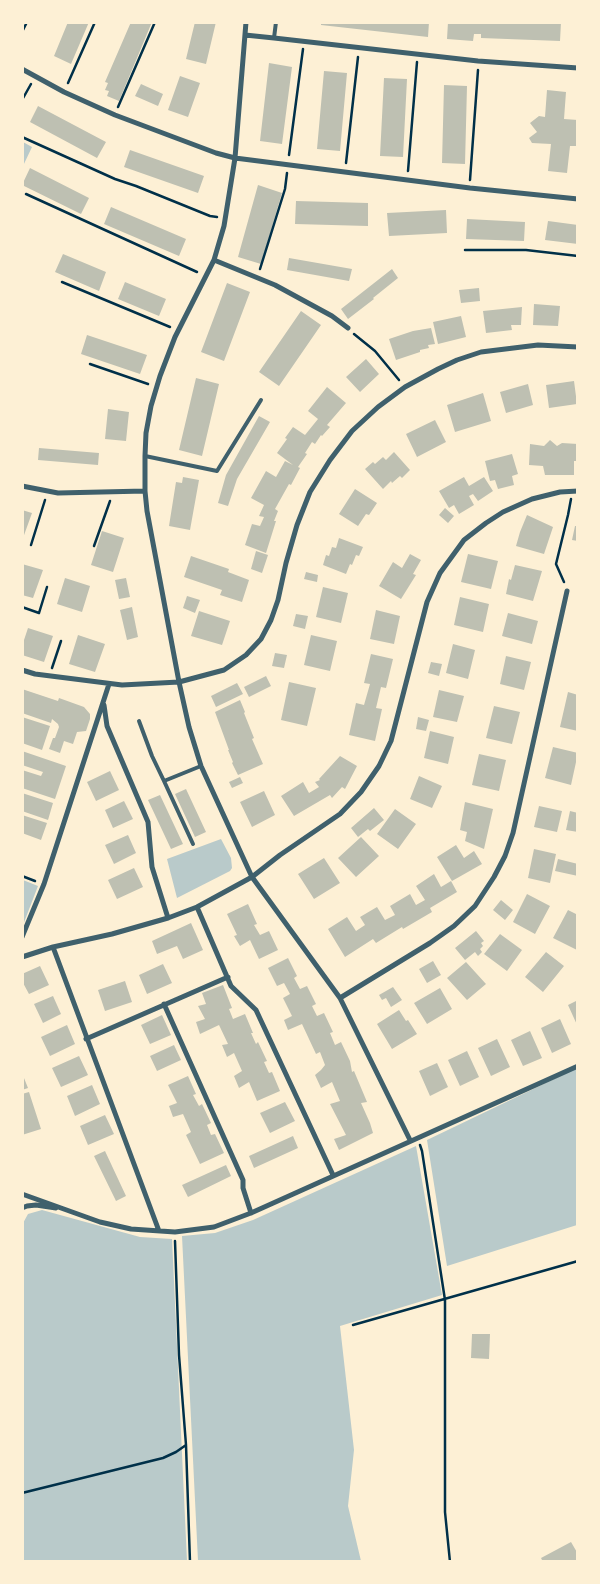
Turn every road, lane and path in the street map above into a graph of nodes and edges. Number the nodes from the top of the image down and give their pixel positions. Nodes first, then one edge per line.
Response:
1 (27, 22) edge
2 (95, 22) edge
3 (155, 22) edge
4 (246, 22) edge
5 (276, 22) edge
6 (22, 32) edge
7 (245, 35) junction
8 (274, 38) junction
9 (304, 41) junction
10 (359, 48) junction
11 (418, 54) junction
12 (478, 62) junction
13 (578, 68) edge
14 (22, 69) edge
15 (36, 76) junction
16 (64, 92) junction
17 (22, 100) edge
18 (115, 115) junction
19 (22, 137) edge
20 (235, 158) junction
21 (288, 165) junction
22 (345, 172) junction
23 (407, 180) junction
24 (470, 188) junction
25 (26, 194) dead end
26 (578, 199) edge
27 (225, 218) junction
28 (465, 250) dead end
29 (578, 256) edge
30 (214, 260) junction
31 (206, 276) junction
32 (258, 278) junction
33 (62, 282) dead end
34 (348, 328) joint
35 (179, 330) junction
36 (578, 347) edge
37 (90, 364) dead end
38 (157, 386) junction
39 (405, 387) junction
40 (261, 400) dead end
41 (145, 456) junction
42 (22, 486) edge
43 (48, 491) junction
44 (145, 491) junction
45 (578, 491) edge
46 (113, 493) junction
47 (570, 506) dead end
48 (32, 545) dead end
49 (94, 546) dead end
50 (47, 587) dead end
51 (567, 591) joint
52 (22, 607) edge
53 (60, 641) dead end
54 (22, 670) edge
55 (49, 676) junction
56 (180, 682) junction
57 (109, 684) junction
58 (104, 700) junction
59 (139, 721) dead end
60 (201, 766) junction
61 (164, 781) junction
62 (193, 844) dead end
63 (22, 876) edge
64 (252, 877) junction
65 (44, 884) junction
66 (197, 907) junction
67 (168, 918) junction
68 (22, 937) edge
69 (53, 947) junction
70 (22, 957) edge
71 (228, 977) junction
72 (340, 998) junction
73 (164, 1004) junction
74 (86, 1039) junction
75 (578, 1066) edge
76 (417, 1138) junction
77 (410, 1140) junction
78 (332, 1175) junction
79 (22, 1194) edge
80 (22, 1208) edge
81 (67, 1209) junction
82 (251, 1213) junction
83 (159, 1232) junction
84 (175, 1232) junction
85 (578, 1261) edge
86 (445, 1300) junction
87 (353, 1325) dead end
88 (186, 1445) junction
89 (22, 1493) edge
90 (190, 1562) edge
91 (450, 1562) edge

1 - 6 path
2 - 16 path
3 - 18 path
4 - 7 street
5 - 8 lane
7 - 8 street
7 - 20 street
8 - 9 street
9 - 10 street
9 - 21 path
10 - 11 street
10 - 22 path
11 - 12 street
11 - 23 path
12 - 13 street
12 - 24 path
14 - 15 street
15 - 16 street
15 - 17 path
16 - 18 street
18 - 20 street
19 - 27 path
20 - 21 street
20 - 27 street
21 - 22 street
21 - 32 path
22 - 23 street
23 - 24 street
24 - 26 street
25 - 31 path
27 - 30 street
28 - 29 path
30 - 31 street
30 - 32 street
31 - 35 street
32 - 34 street
33 - 35 path
34 - 39 path
35 - 38 street
36 - 39 street
37 - 38 path
38 - 41 street
39 - 56 street
40 - 41 lane
41 - 44 street
42 - 43 street
43 - 46 street
43 - 48 path
44 - 46 street
44 - 56 street
45 - 64 street
46 - 49 path
47 - 51 path
50 - 52 path
51 - 72 street
53 - 55 path
54 - 55 street
55 - 57 street
56 - 57 street
56 - 60 street
57 - 58 street
58 - 65 street
58 - 67 street
59 - 61 lane
60 - 61 lane
60 - 64 street
61 - 62 lane
63 - 65 path
64 - 66 street
64 - 72 street
65 - 68 street
66 - 67 street
66 - 71 street
67 - 69 street
69 - 70 street
69 - 74 street
71 - 73 street
71 - 78 street
72 - 77 street
73 - 74 street
73 - 82 street
74 - 83 street
75 - 76 street
76 - 77 street
76 - 86 path
77 - 78 street
78 - 82 street
79 - 81 street
80 - 81 street
81 - 83 street
82 - 84 street
83 - 84 street
84 - 88 path
85 - 86 path
86 - 87 path
86 - 91 path
88 - 89 path
88 - 90 path

